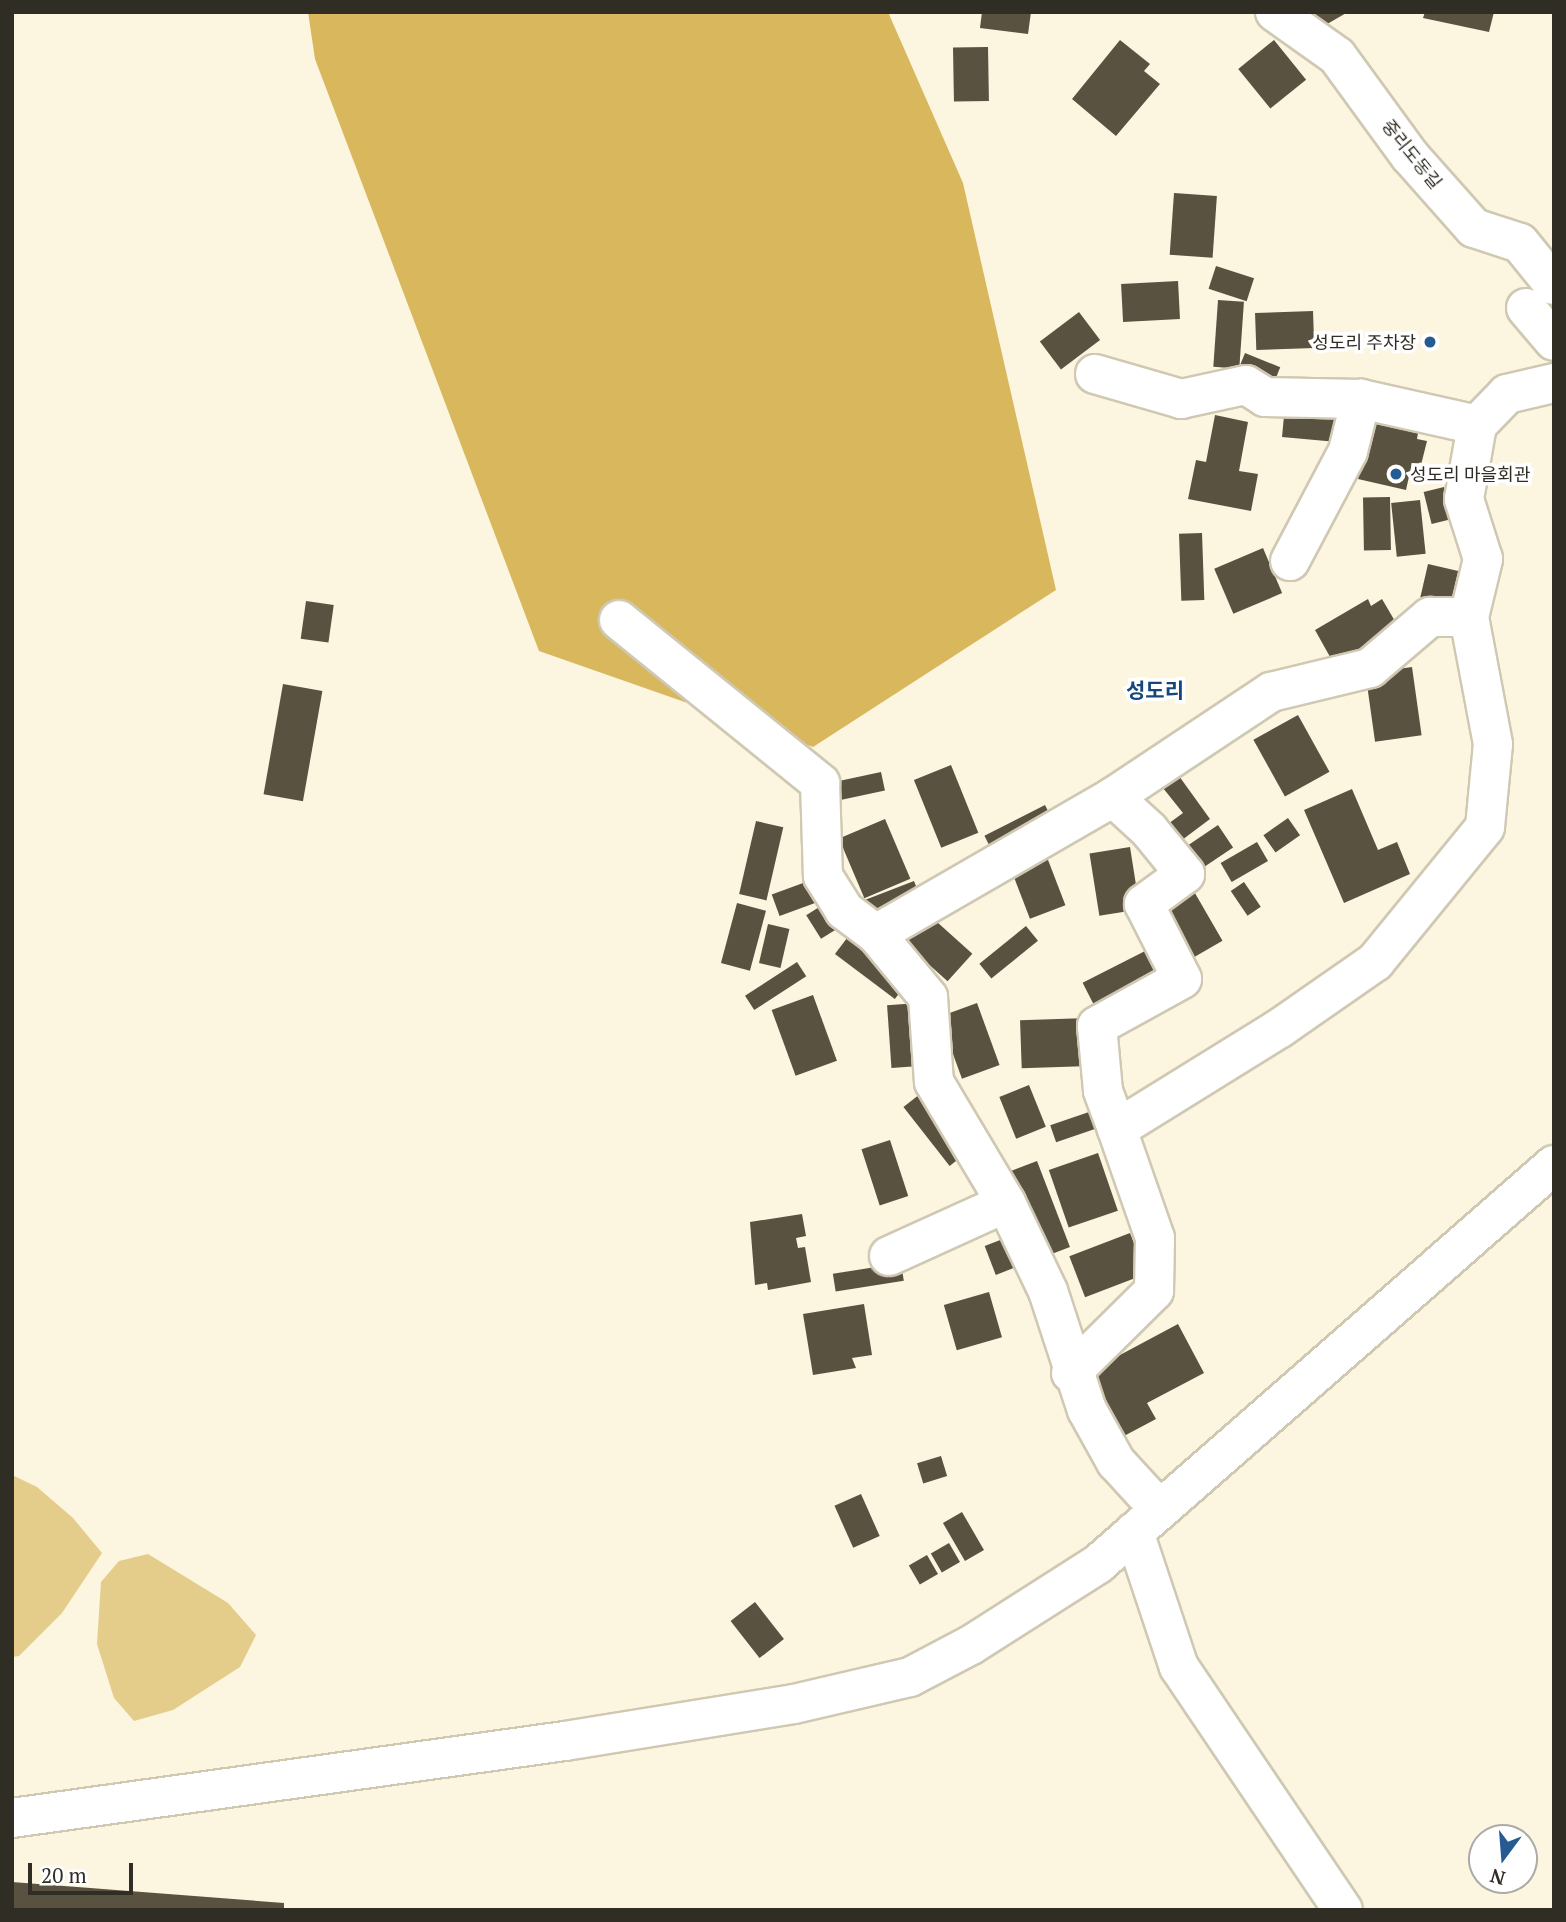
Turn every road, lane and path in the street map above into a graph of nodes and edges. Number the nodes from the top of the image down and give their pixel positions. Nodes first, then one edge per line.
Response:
1 (1275, 12) edge
2 (1540, 297) edge
3 (1554, 341) edge
4 (1095, 373) dead end
5 (1554, 383) edge
6 (1361, 399) junction
7 (1477, 425) junction
8 (1290, 561) dead end
9 (1469, 617) junction
10 (619, 620) dead end
11 (1113, 797) junction
12 (876, 934) junction
13 (1117, 1129) junction
14 (1554, 1165) edge
15 (1006, 1203) junction
16 (889, 1256) dead end
17 (1071, 1373) junction
18 (1147, 1521) junction
19 (12, 1818) edge
20 (1343, 1910) edge

1 - 2 street, 중리도동길
2 - 3 street, 중리도동길
4 - 6 street
5 - 7 street
6 - 7 street
6 - 8 street
7 - 9 street
9 - 11 street
9 - 13 street
10 - 12 street
11 - 12 street
11 - 13 street
12 - 15 street
13 - 17 street
14 - 18 street
15 - 16 street
15 - 17 street
17 - 18 street
18 - 19 street
18 - 20 street

